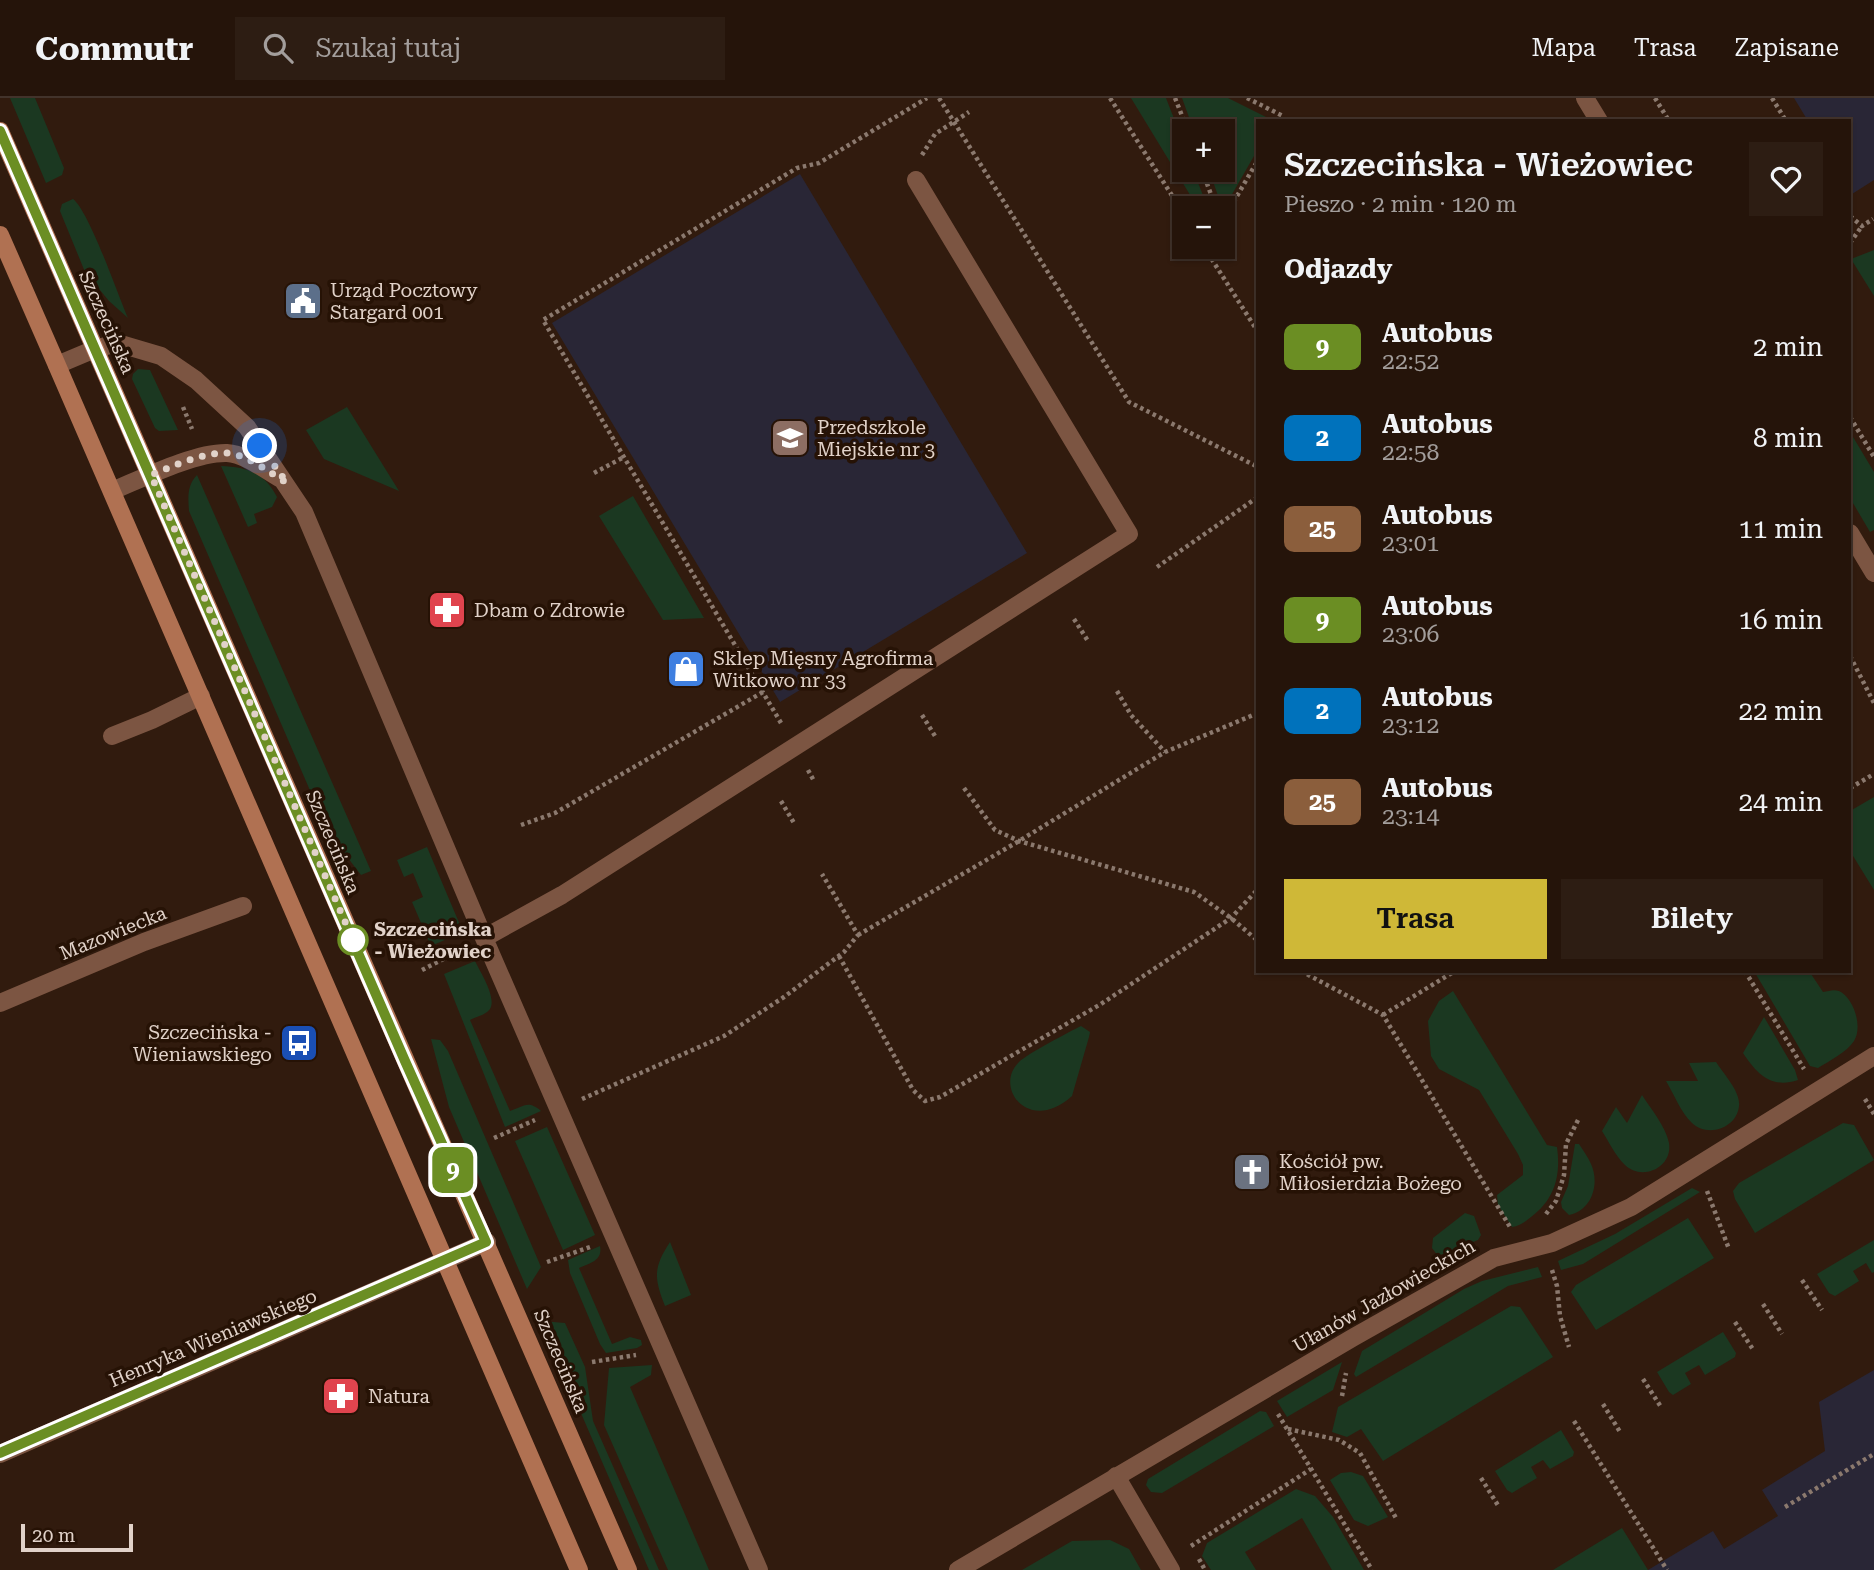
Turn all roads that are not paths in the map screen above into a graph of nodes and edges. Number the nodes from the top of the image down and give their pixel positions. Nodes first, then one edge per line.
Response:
1 (1585, 98) edge
2 (1598, 119) edge
3 (0, 131) edge
4 (916, 180) road end
5 (0, 235) edge
6 (95, 349) junction
7 (57, 365) junction
8 (151, 475) junction
9 (287, 483) junction
10 (112, 491) junction
11 (1851, 535) edge
12 (1874, 573) edge
13 (201, 696) junction
14 (112, 736) dead end
15 (243, 906) dead end
16 (484, 939) junction
17 (0, 1003) edge
18 (1874, 1056) edge
19 (486, 1242) junction
20 (443, 1261) junction
21 (0, 1454) edge
22 (1116, 1476) junction
23 (579, 1570) edge
24 (628, 1570) edge
25 (759, 1570) edge
26 (958, 1570) edge
27 (1171, 1570) edge

1 - 2 street
3 - 6 main road, Szczecińska
4 - 16 street
5 - 7 main road
6 - 7 street
6 - 8 main road, Szczecińska
6 - 9 street
7 - 10 main road
8 - 9 street
8 - 10 street
8 - 19 main road, Szczecińska
9 - 16 street
10 - 13 main road
11 - 12 street
13 - 14 street
13 - 20 main road
15 - 17 street, Mazowiecka
16 - 25 street
18 - 22 street, Ułanów Jazłowieckich
19 - 20 street, Henryka Wieniawskiego
19 - 24 main road, Szczecińska
20 - 21 street, Henryka Wieniawskiego
20 - 23 main road
22 - 26 street, Ułanów Jazłowieckich
22 - 27 street

